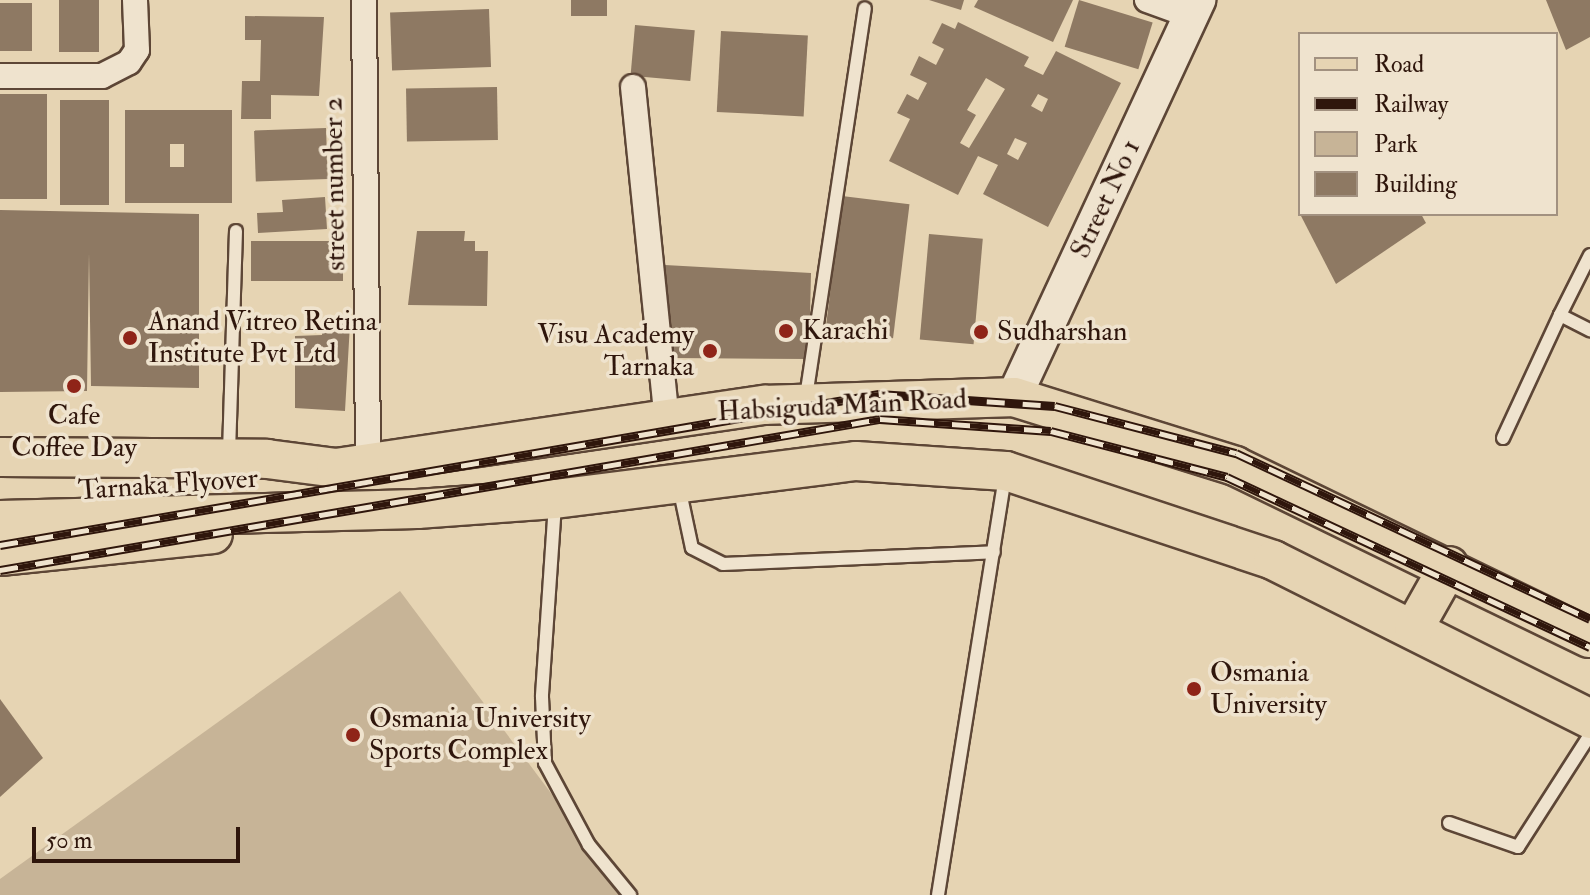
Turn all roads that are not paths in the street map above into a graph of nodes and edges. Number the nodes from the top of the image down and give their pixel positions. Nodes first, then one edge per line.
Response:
1 (135, 0) edge
2 (364, 0) edge
3 (1147, 0) edge
4 (865, 8) dead end
5 (1195, 8) edge
6 (0, 76) edge
7 (633, 87) dead end
8 (236, 231) dead end
9 (1590, 255) edge
10 (1560, 315) junction
11 (1590, 330) edge
12 (1014, 397) junction
13 (804, 404) junction
14 (667, 419) junction
15 (1503, 438) dead end
16 (0, 457) edge
17 (352, 466) junction
18 (1006, 471) junction
19 (678, 482) junction
20 (228, 486) junction
21 (0, 495) edge
22 (555, 499) junction
23 (336, 507) junction
24 (0, 520) edge
25 (994, 552) junction
26 (0, 556) edge
27 (1449, 566) junction
28 (1414, 628) junction
29 (1590, 638) edge
30 (1590, 719) edge
31 (1590, 735) edge
32 (1449, 823) dead end
33 (630, 895) edge
34 (938, 895) edge

1 - 6 street
2 - 17 street, street number 2
3 - 5 street
4 - 13 lane
5 - 12 street, Street No 1
7 - 14 street
8 - 20 lane
9 - 10 lane
10 - 11 lane
10 - 15 lane
12 - 13 main road, Habsiguda Main Road
12 - 27 main road, Habsiguda Main Road
13 - 14 main road, Habsiguda Main Road
14 - 17 main road, Habsiguda Main Road
16 - 20 main road
17 - 20 main road, Tarnaka Flyover
18 - 19 main road, Habsiguda Main Road
18 - 25 lane
18 - 28 main road, Habsiguda Main Road
19 - 22 main road, Habsiguda Main Road
19 - 25 lane
20 - 21 main road, Tarnaka Flyover
20 - 23 main road, Tarnaka Flyover
20 - 24 main road, Tarnaka Flyover
22 - 23 main road, Habsiguda Main Road
22 - 33 lane
23 - 26 main road
25 - 34 lane
27 - 28 main road
27 - 29 main road, Habsiguda Main Road
28 - 30 main road, Habsiguda Main Road
31 - 32 lane

